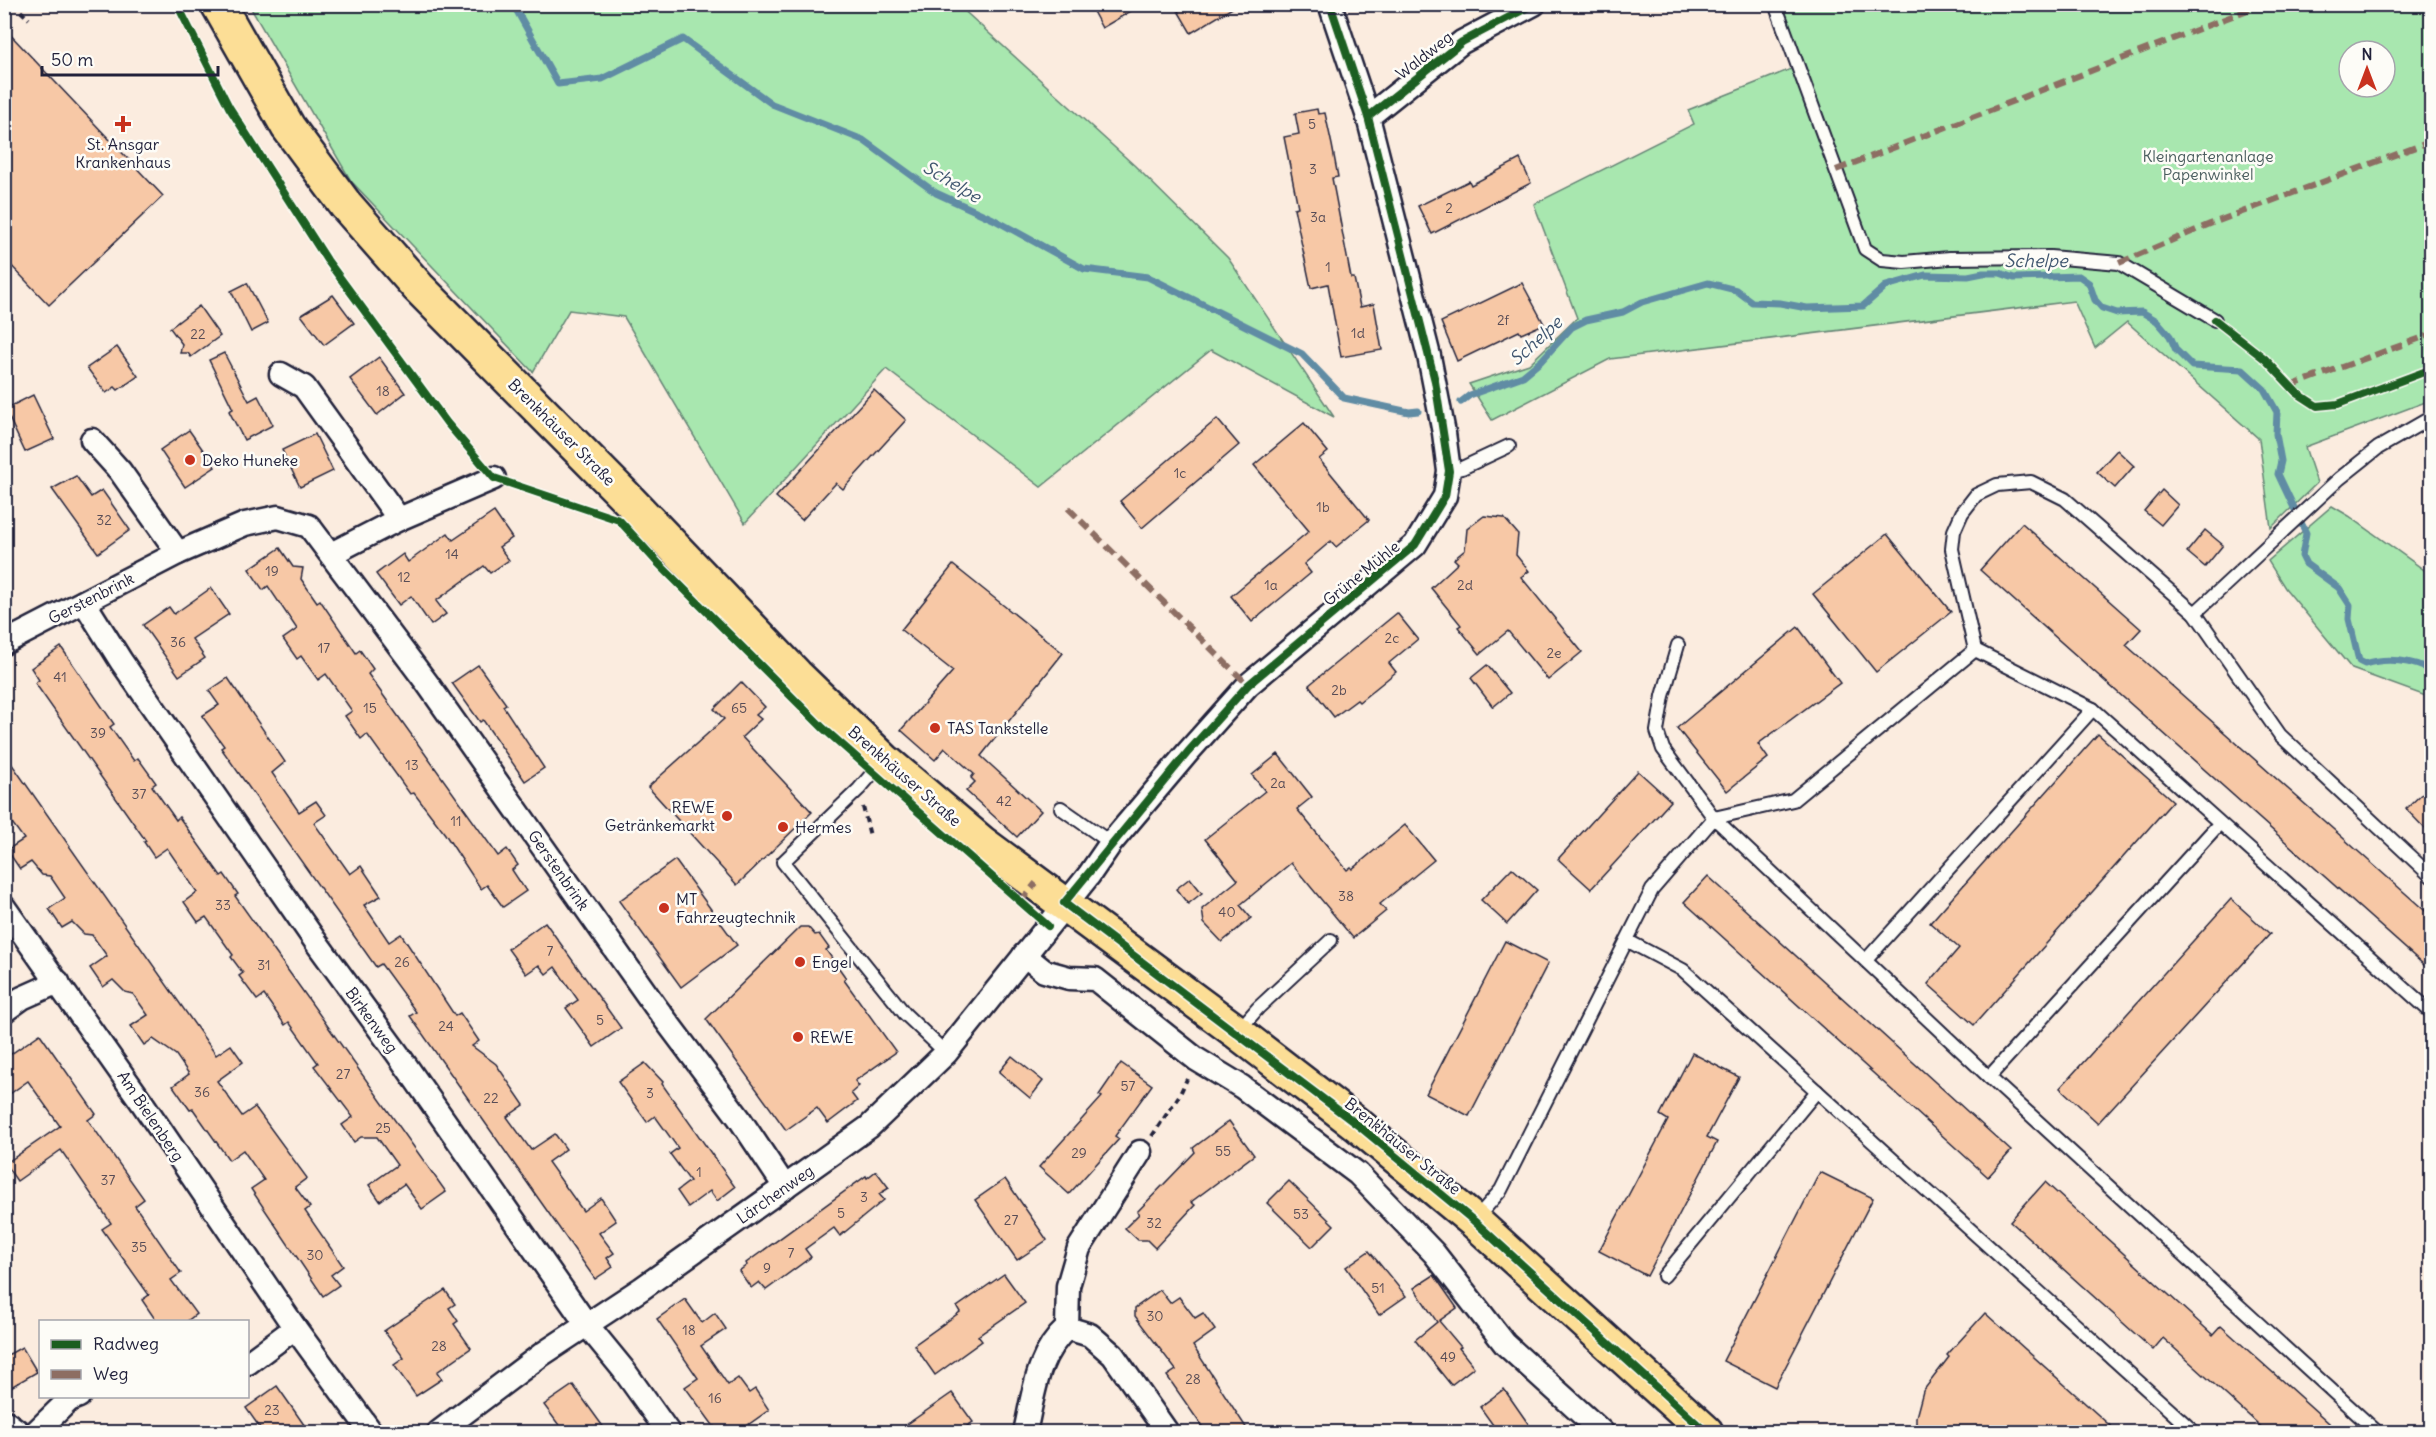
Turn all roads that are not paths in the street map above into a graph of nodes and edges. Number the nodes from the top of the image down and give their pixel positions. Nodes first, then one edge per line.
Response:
1 (218, 4) edge
2 (1330, 4) edge
3 (1534, 4) edge
4 (1775, 4) edge
5 (1368, 117) junction
6 (2215, 320) dead end
7 (281, 374) dead end
8 (2432, 417) edge
9 (92, 440) dead end
10 (1509, 446) dead end
11 (1449, 471) junction
12 (494, 478) dead end
13 (399, 519) junction
14 (178, 553) junction
15 (331, 554) junction
16 (84, 602) junction
17 (2195, 613) junction
18 (4, 643) edge
19 (1678, 645) dead end
20 (1975, 650) junction
21 (2093, 709) junction
22 (884, 760) junction
23 (1061, 808) dead end
24 (1714, 818) junction
25 (2219, 824) junction
26 (1111, 843) junction
27 (2432, 877) edge
28 (1064, 903) junction
29 (4, 907) edge
30 (1330, 940) dead end
31 (1628, 941) junction
32 (1024, 955) junction
33 (1866, 960) junction
34 (58, 982) junction
35 (4, 1011) edge
36 (2432, 1013) edge
37 (1237, 1032) junction
38 (946, 1053) junction
39 (1989, 1077) junction
40 (1817, 1091) junction
41 (1140, 1152) road end
42 (785, 1187) junction
43 (1474, 1221) junction
44 (1664, 1276) dead end
45 (587, 1325) junction
46 (295, 1328) junction
47 (1067, 1328) junction
48 (249, 1362) edge
49 (74, 1398) edge
50 (4, 1421) edge
51 (19, 1432) edge
52 (36, 1432) edge
53 (371, 1432) edge
54 (439, 1432) edge
55 (668, 1432) edge
56 (1025, 1432) edge
57 (1167, 1432) edge
58 (1602, 1432) edge
59 (1706, 1432) edge
60 (2194, 1432) edge
61 (2377, 1432) edge

1 - 22 main road, Brenkhäuser Straße
2 - 5 street, Grüne Mühle
3 - 5 street, Waldweg
4 - 6 lane
5 - 11 street, Grüne Mühle
7 - 13 street
8 - 17 lane
9 - 14 street
10 - 11 lane
11 - 26 street, Grüne Mühle
12 - 13 street
13 - 15 street
14 - 15 street, Gerstenbrink
14 - 16 street, Gerstenbrink
15 - 42 street, Gerstenbrink
16 - 18 street, Gerstenbrink
16 - 45 street, Birkenweg
17 - 20 lane
17 - 27 lane
19 - 24 lane
20 - 21 lane
20 - 24 lane
21 - 25 lane
21 - 33 lane
22 - 28 main road, Brenkhäuser Straße
22 - 38 lane
23 - 26 lane
24 - 31 lane
24 - 33 lane
25 - 36 lane
25 - 39 lane
26 - 28 street, Grüne Mühle
28 - 32 street, Lärchenweg
28 - 37 main road, Brenkhäuser Straße
29 - 34 street, Am Bielenberg
30 - 37 lane
31 - 40 lane
31 - 43 lane
32 - 38 street, Lärchenweg
32 - 58 street
33 - 39 lane
34 - 35 street
34 - 46 street, Am Bielenberg
37 - 43 main road, Brenkhäuser Straße
38 - 42 street, Lärchenweg
39 - 61 lane
40 - 44 lane
40 - 60 lane
41 - 47 street
42 - 45 street, Lärchenweg
43 - 59 main road, Brenkhäuser Straße
45 - 54 street, Lärchenweg
45 - 55 street, Birkenweg
46 - 48 street
46 - 53 street, Am Bielenberg
47 - 56 street
47 - 57 street
49 - 52 street
50 - 51 street

